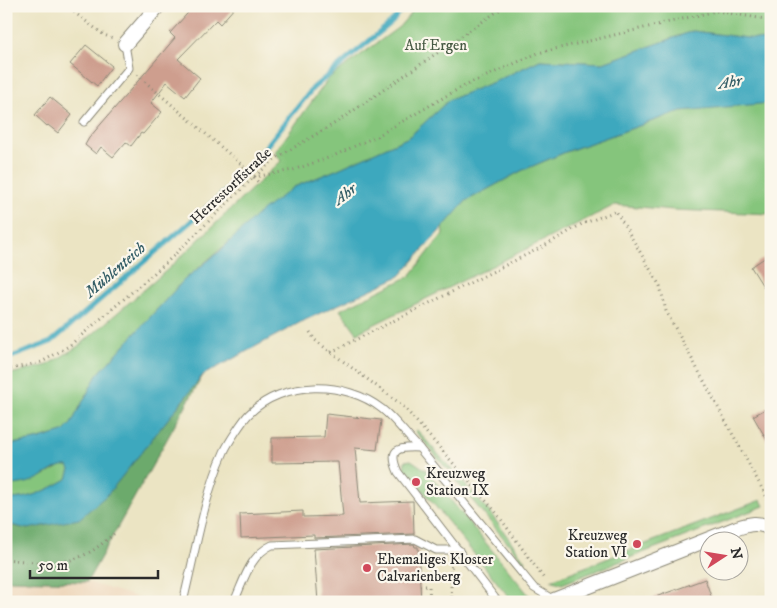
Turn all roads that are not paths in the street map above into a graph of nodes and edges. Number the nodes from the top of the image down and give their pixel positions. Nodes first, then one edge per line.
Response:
1 (158, 6) edge
2 (125, 44) joint
3 (84, 122) dead end
4 (419, 448) junction
5 (771, 529) edge
6 (459, 550) junction
7 (554, 600) joint
8 (183, 602) edge
9 (234, 602) edge
10 (498, 602) edge

1 - 2 street
2 - 3 lane
4 - 6 lane
4 - 7 lane
4 - 8 lane
5 - 7 street
6 - 9 lane
6 - 10 lane

